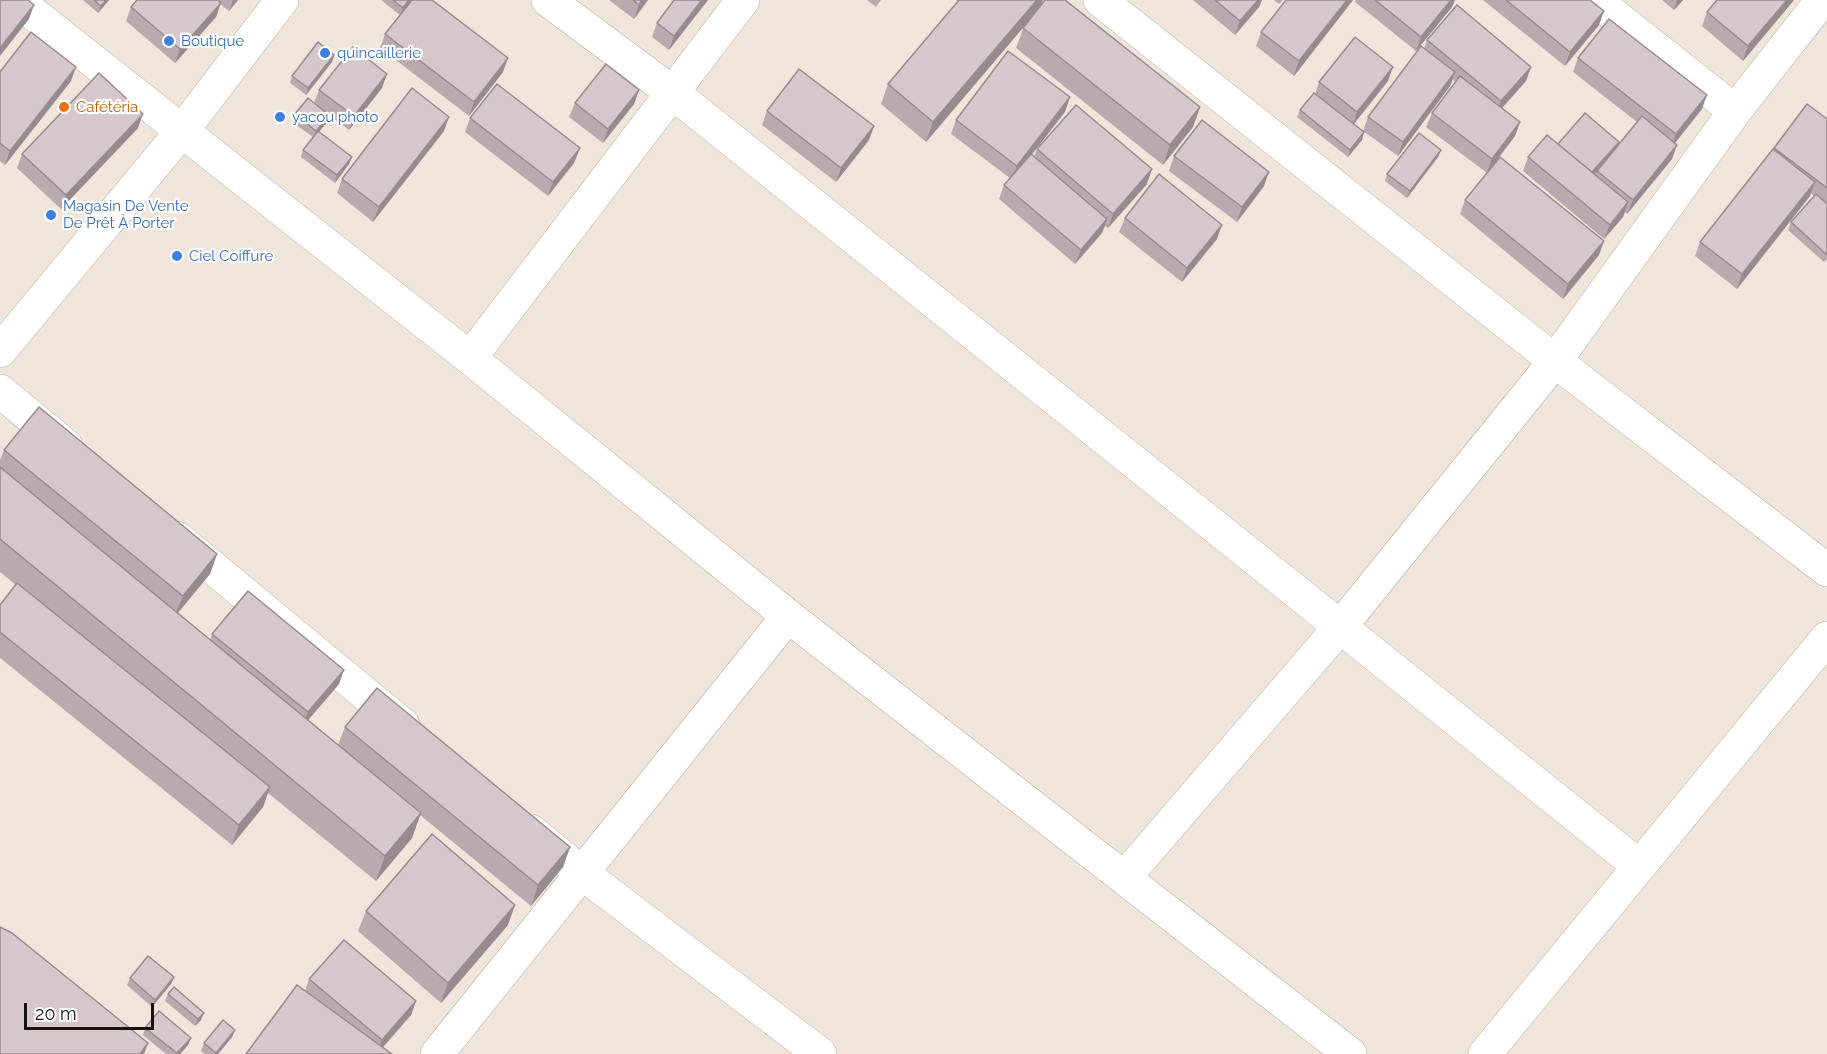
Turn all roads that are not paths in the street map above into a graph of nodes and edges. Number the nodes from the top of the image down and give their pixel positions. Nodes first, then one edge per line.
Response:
1 (16, 0) edge
2 (282, 0) edge
3 (548, 0) edge
4 (743, 0) edge
5 (1100, 0) edge
6 (1595, 0) edge
7 (1822, 0) edge
8 (672, 93) junction
9 (1735, 111) junction
10 (182, 131) junction
11 (0, 351) edge
12 (470, 358) junction
13 (1555, 361) junction
14 (0, 392) edge
15 (92, 468) edge
16 (157, 521) edge
17 (1827, 570) edge
18 (788, 616) junction
19 (1340, 627) junction
20 (1827, 638) edge
21 (425, 743) edge
22 (508, 812) edge
23 (1639, 866) junction
24 (582, 873) junction
25 (1124, 878) junction
26 (437, 1054) edge
27 (820, 1054) edge
28 (1350, 1054) edge
29 (1485, 1054) edge

1 - 10 street
2 - 10 street
3 - 8 street
4 - 8 street
5 - 13 street
6 - 9 street
7 - 9 street
8 - 12 street
8 - 19 street
9 - 13 street
10 - 11 street
10 - 12 street
12 - 18 street
13 - 17 street
13 - 19 street
14 - 15 street
16 - 21 street
18 - 24 street
18 - 25 street
19 - 23 street
19 - 25 street
20 - 23 street
22 - 24 street
23 - 29 street
24 - 26 street
24 - 27 street
25 - 28 street

